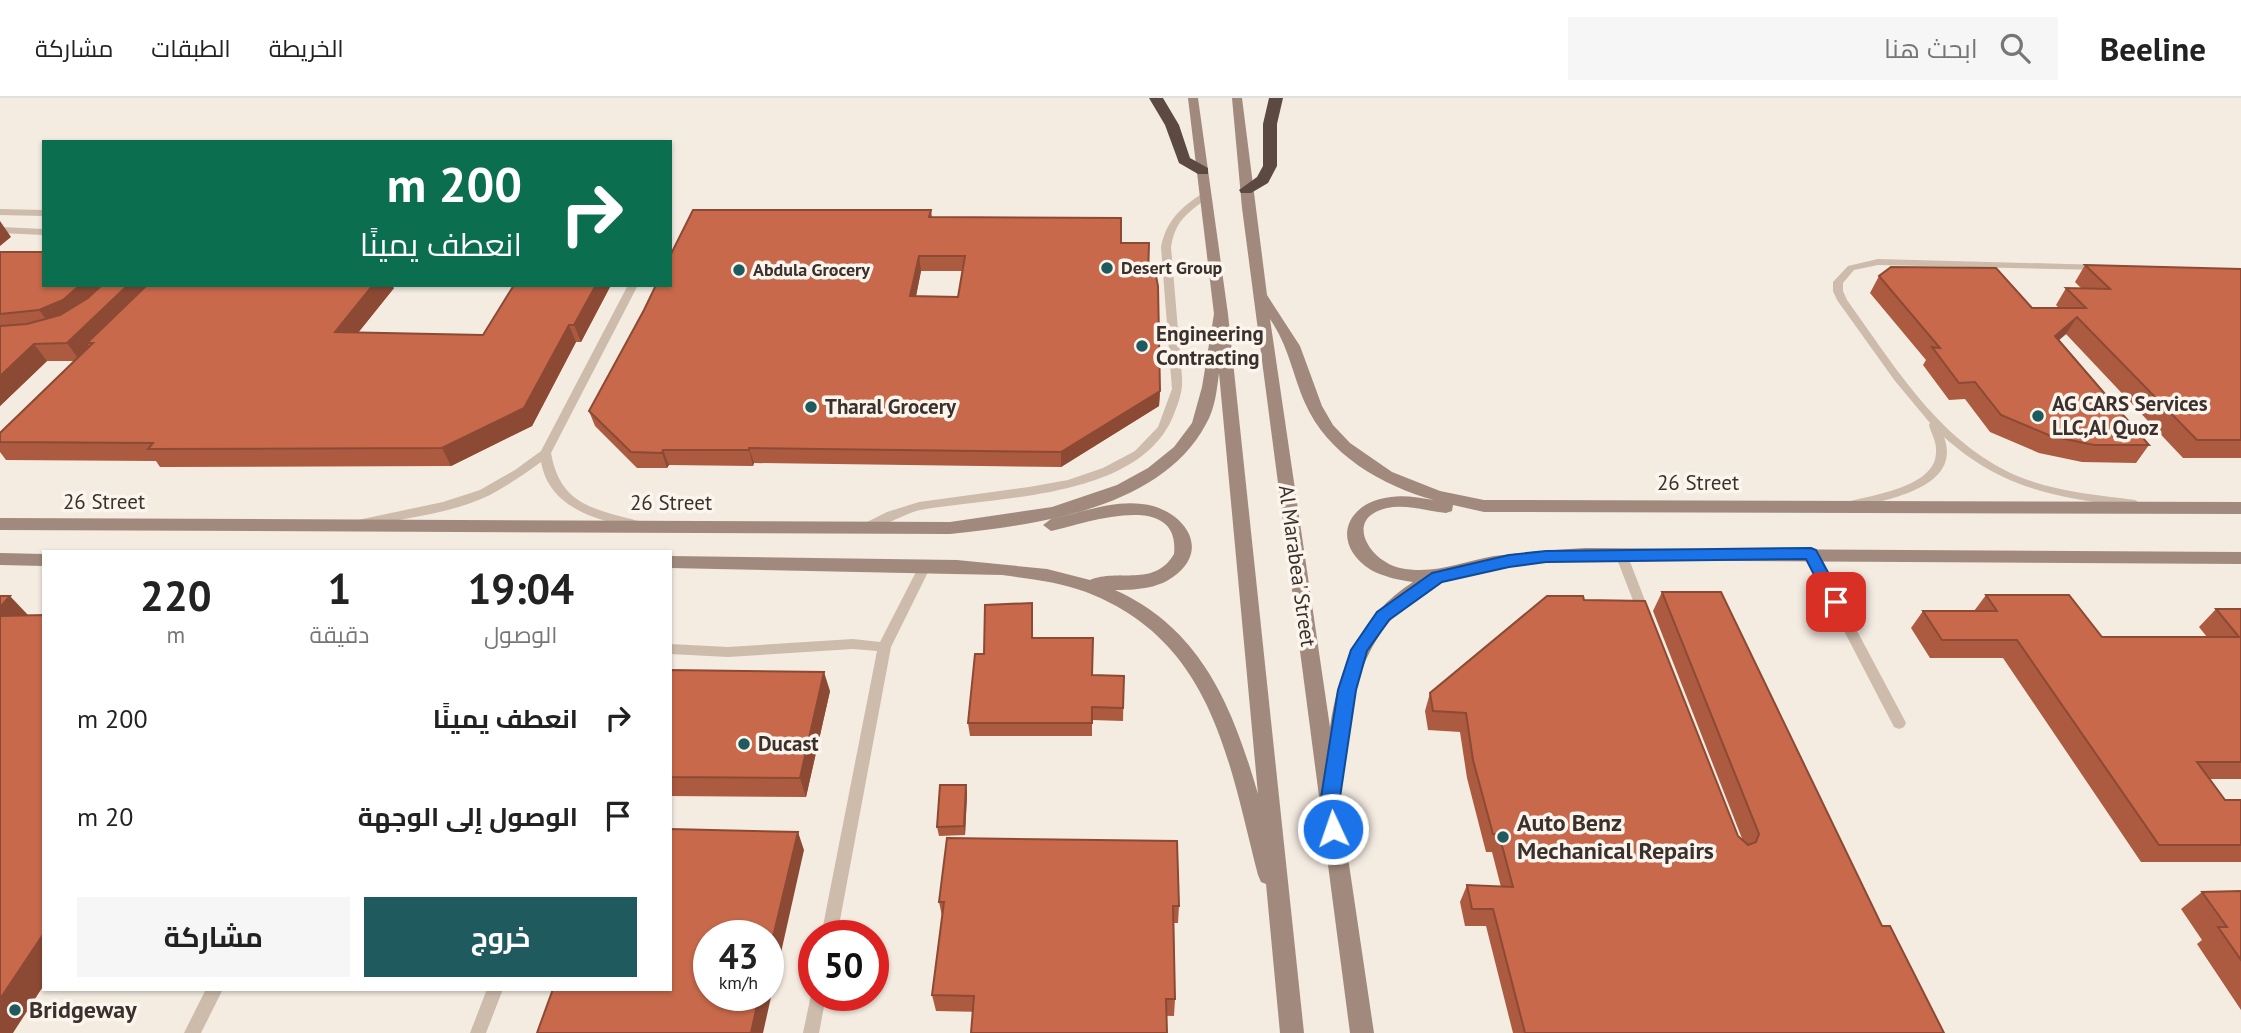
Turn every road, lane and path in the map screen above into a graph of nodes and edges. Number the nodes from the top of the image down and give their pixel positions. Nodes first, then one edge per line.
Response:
1 (1156, 98) edge
2 (1193, 98) edge
3 (1237, 98) edge
4 (1276, 98) edge
5 (1203, 171) junction
6 (1246, 190) junction
7 (1206, 195) junction
8 (0, 212) edge
9 (42, 213) edge
10 (0, 230) edge
11 (42, 232) edge
12 (2116, 268) edge
13 (632, 287) edge
14 (1260, 295) junction
15 (1221, 314) junction
16 (1934, 425) junction
17 (545, 453) junction
18 (1848, 505) junction
19 (1484, 506) junction
20 (2155, 508) junction
21 (2241, 508) edge
22 (0, 524) edge
23 (348, 525) junction
24 (647, 526) junction
25 (865, 528) junction
26 (950, 528) junction
27 (1620, 554) junction
28 (1811, 554) junction
29 (2241, 558) edge
30 (0, 559) edge
31 (42, 560) edge
32 (672, 562) edge
33 (925, 566) junction
34 (1437, 578) junction
35 (1083, 583) junction
36 (1653, 635) edge
37 (884, 647) junction
38 (672, 649) edge
39 (1899, 723) dead end
40 (1329, 804) junction
41 (1282, 919) junction
42 (833, 920) edge
43 (214, 991) edge
44 (494, 991) edge
45 (815, 1011) edge
46 (192, 1033) edge
47 (478, 1033) edge
48 (811, 1033) edge
49 (1292, 1033) edge
50 (1362, 1033) edge

1 - 5 highway
2 - 5 main road
3 - 6 main road, Al Marabea' Street
4 - 6 highway
5 - 7 main road
6 - 14 main road, Al Marabea' Street
7 - 15 main road
7 - 25 lane
8 - 9 lane
10 - 11 lane
12 - 16 lane
13 - 17 lane
14 - 19 main road, 26 Street
14 - 40 main road, Al Marabea' Street
15 - 26 main road, 26 Street
15 - 41 main road
16 - 18 lane
16 - 20 lane
17 - 23 lane
17 - 24 lane
18 - 19 main road, 26 Street
18 - 20 main road, 26 Street
19 - 34 main road
20 - 21 main road, 26 Street
22 - 23 main road, 26 Street
23 - 24 main road, 26 Street
24 - 25 main road, 26 Street
25 - 26 main road, 26 Street
26 - 35 main road
27 - 28 main road
27 - 34 main road
27 - 36 lane
28 - 29 main road
28 - 39 lane
30 - 31 main road
32 - 33 main road
33 - 35 main road
33 - 37 lane
34 - 40 main road
35 - 41 main road
37 - 38 lane
37 - 42 lane
40 - 50 main road, Al Marabea' Street
41 - 49 main road
43 - 46 lane
44 - 47 lane
45 - 48 lane

